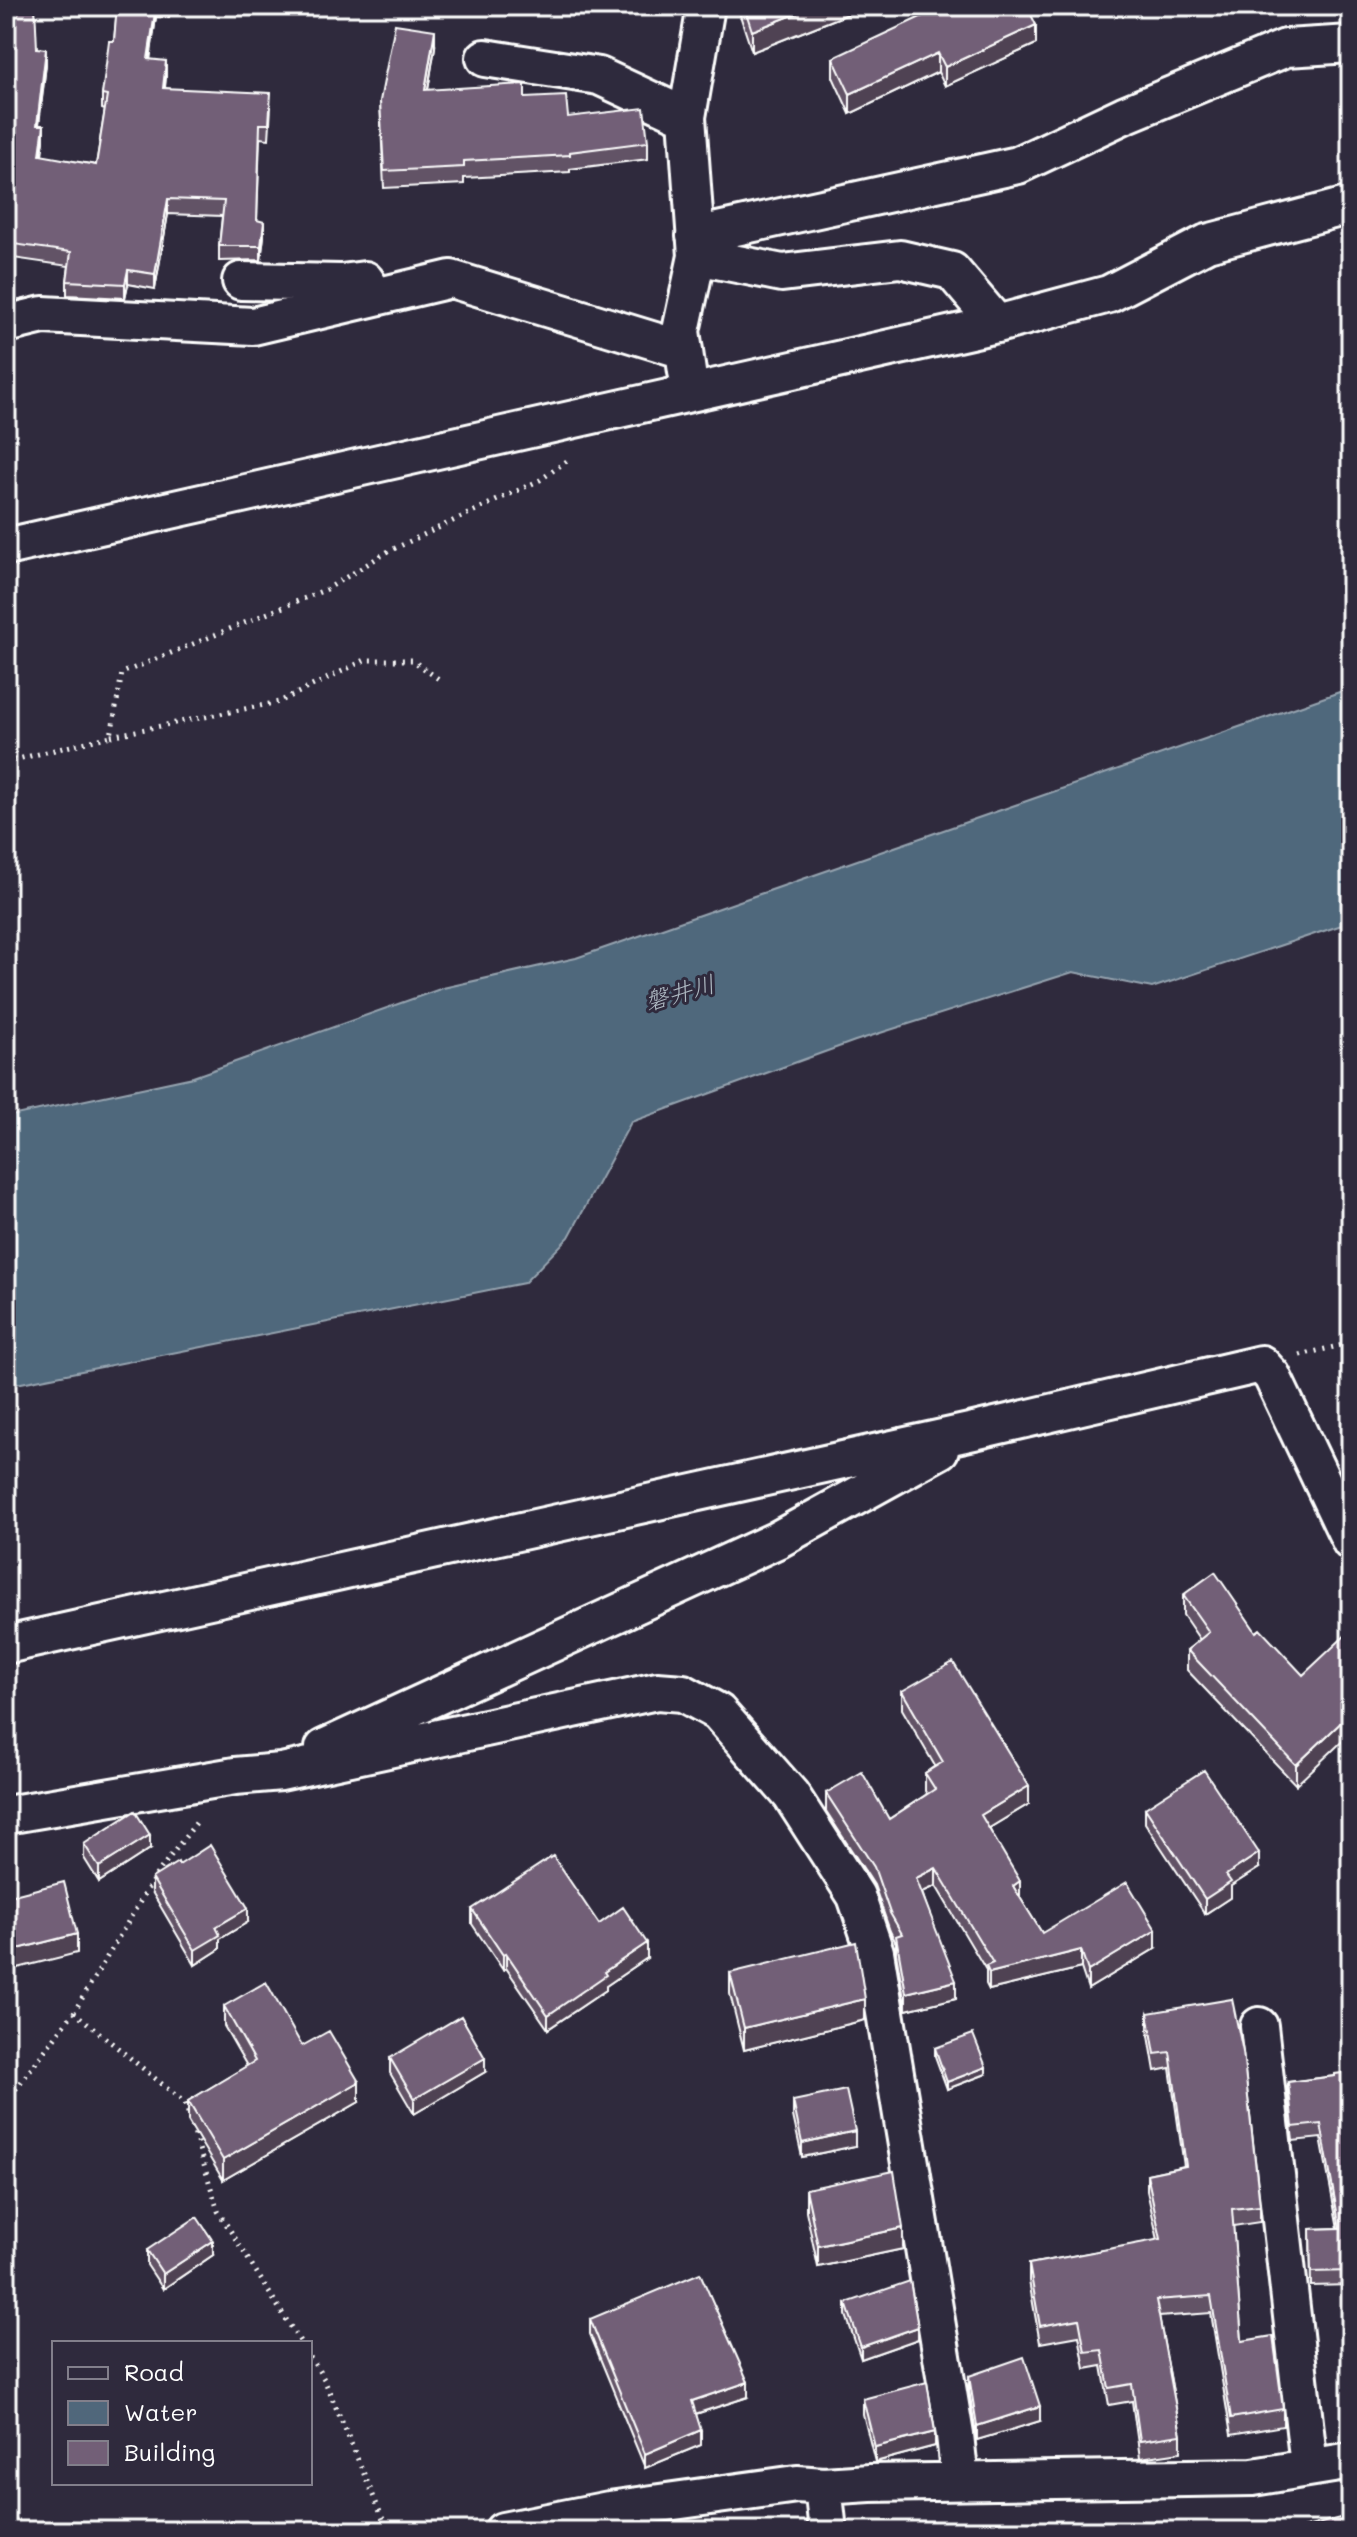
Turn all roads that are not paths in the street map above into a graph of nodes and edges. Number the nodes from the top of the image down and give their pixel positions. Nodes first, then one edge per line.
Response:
1 (706, 6) edge
2 (1351, 44) edge
3 (485, 58) dead end
4 (687, 117) junction
5 (1351, 205) edge
6 (696, 246) junction
7 (241, 281) dead end
8 (376, 297) junction
9 (6, 324) edge
10 (997, 324) junction
11 (684, 350) junction
12 (691, 394) junction
13 (6, 547) edge
14 (974, 1431) junction
15 (1351, 1542) edge
16 (6, 1645) edge
17 (266, 1774) junction
18 (6, 1815) edge
19 (1259, 2026) dead end
20 (1351, 2461) edge
21 (1309, 2466) junction
22 (960, 2481) junction
23 (823, 2486) junction
24 (503, 2531) edge
25 (828, 2531) edge

1 - 4 street
2 - 6 street
3 - 4 street
4 - 6 street
5 - 10 street
6 - 10 street
6 - 11 street
7 - 8 street
8 - 9 street
8 - 11 street
10 - 12 street
11 - 12 street
12 - 13 street
14 - 15 street
14 - 16 street
14 - 17 street
17 - 18 street
17 - 22 street
19 - 21 street
20 - 21 street
21 - 22 street
22 - 23 street
23 - 24 street
23 - 25 street

